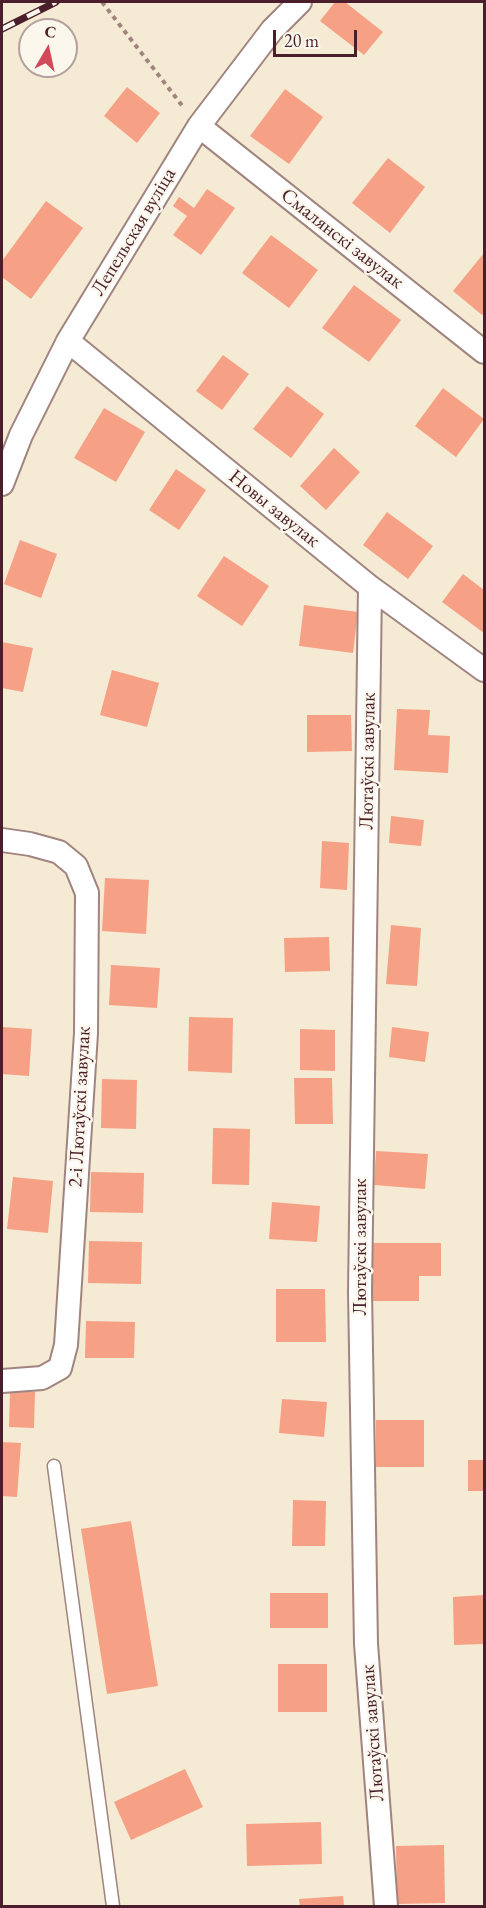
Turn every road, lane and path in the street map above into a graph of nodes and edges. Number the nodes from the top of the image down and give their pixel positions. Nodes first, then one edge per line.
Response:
1 (102, 2) edge
2 (300, 2) edge
3 (199, 126) junction
4 (68, 341) junction
5 (484, 352) edge
6 (2, 484) edge
7 (370, 587) junction
8 (484, 670) edge
9 (2, 840) edge
10 (2, 1381) edge
11 (54, 1466) dead end
12 (113, 1906) edge
13 (386, 1906) edge

1 - 3 path
2 - 3 street, Лепельская вуліца
3 - 4 street, Лепельская вуліца
3 - 5 street, Смалянскі завулак
4 - 6 street, Лепельская вуліца
4 - 7 street, Новы завулак
7 - 8 street, Новы завулак
7 - 13 street, Лютаўскі завулак
9 - 10 street, 2-і Лютаўскі завулак
11 - 12 lane

